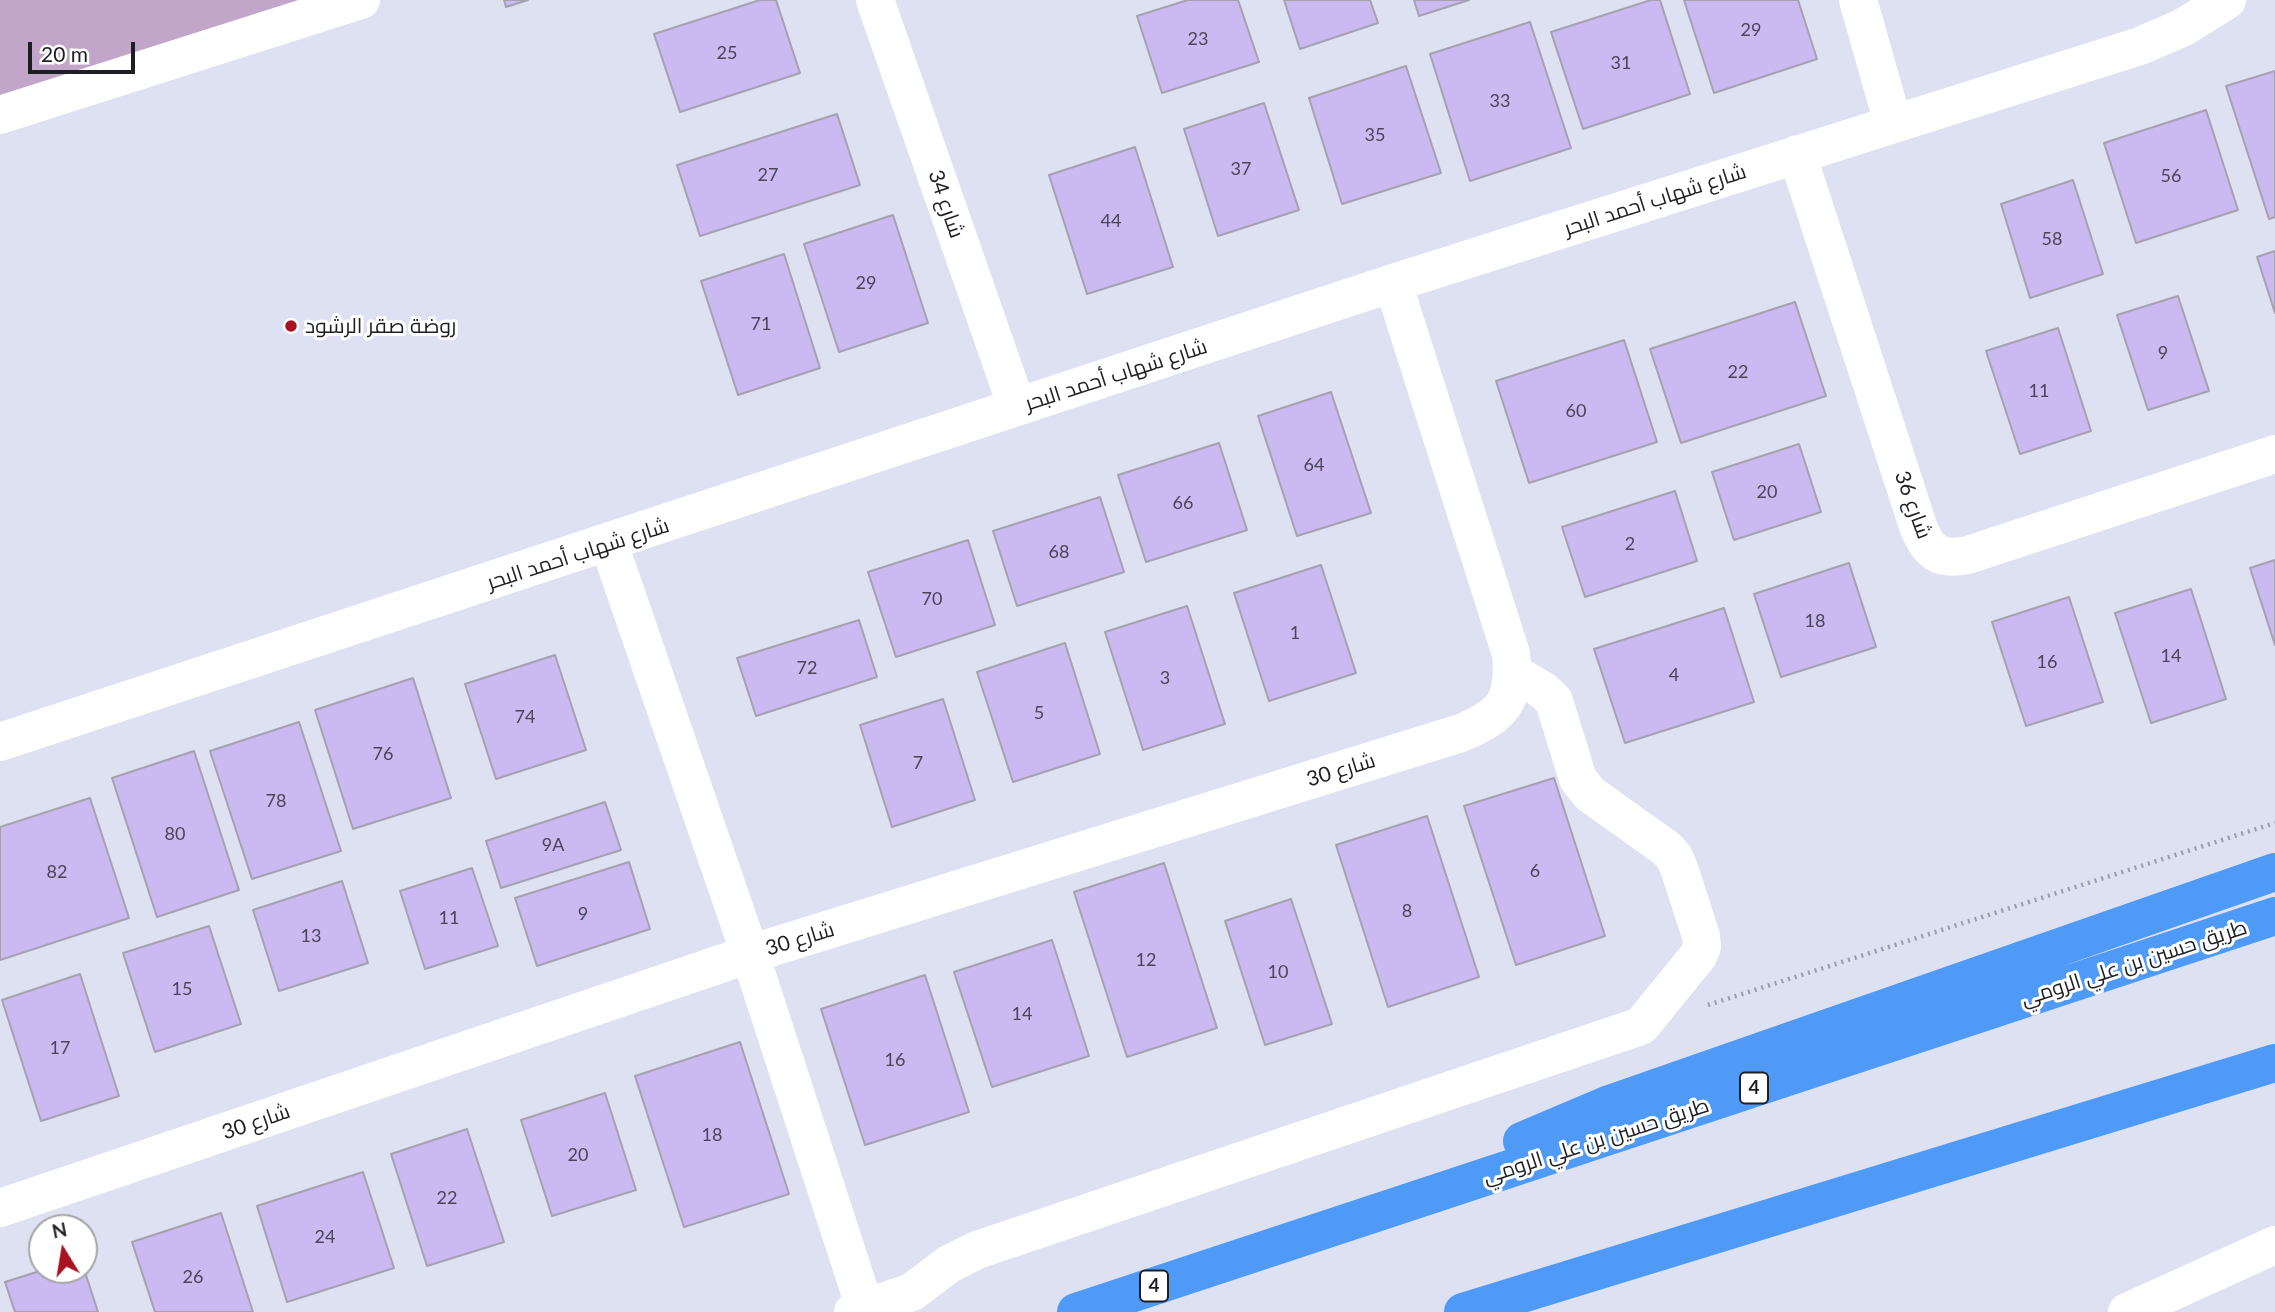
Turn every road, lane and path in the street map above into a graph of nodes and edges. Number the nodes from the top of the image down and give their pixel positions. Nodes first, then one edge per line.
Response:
1 (361, 0) edge
2 (875, 0) edge
3 (1858, 0) edge
4 (2227, 0) edge
5 (0, 115) edge
6 (1893, 123) junction
7 (1797, 154) junction
8 (1393, 283) junction
9 (1017, 407) junction
10 (2275, 454) edge
11 (609, 544) junction
12 (1512, 672) junction
13 (0, 742) edge
14 (2275, 823) edge
15 (2275, 872) edge
16 (2275, 916) edge
17 (750, 954) junction
18 (1707, 1005) dead end
19 (2275, 1063) edge
20 (2275, 1076) edge
21 (1894, 1180) junction
22 (0, 1208) edge
23 (2275, 1245) edge
24 (1233, 1261) junction
25 (859, 1310) edge
26 (1076, 1312) edge
27 (1463, 1312) edge
28 (2127, 1312) edge

1 - 5 street
2 - 9 street, شارع 34
3 - 6 street
4 - 6 street, شارع شهاب أحمد البحر
6 - 7 street, شارع شهاب أحمد البحر
7 - 8 street, شارع شهاب أحمد البحر
7 - 10 street, شارع 36
8 - 9 street, شارع شهاب أحمد البحر
8 - 12 street, شارع 30
9 - 11 street, شارع شهاب أحمد البحر
11 - 13 street, شارع شهاب أحمد البحر
11 - 17 street, شارع 30
12 - 17 street, شارع 30
12 - 25 street
14 - 18 path
15 - 24 highway
16 - 24 highway, طريق حسين بن علي الرومي / 4
17 - 22 street, شارع 30
17 - 25 street
19 - 21 highway
20 - 21 highway
21 - 27 highway
23 - 28 street
24 - 26 highway, طريق حسين بن علي الرومي / 4

